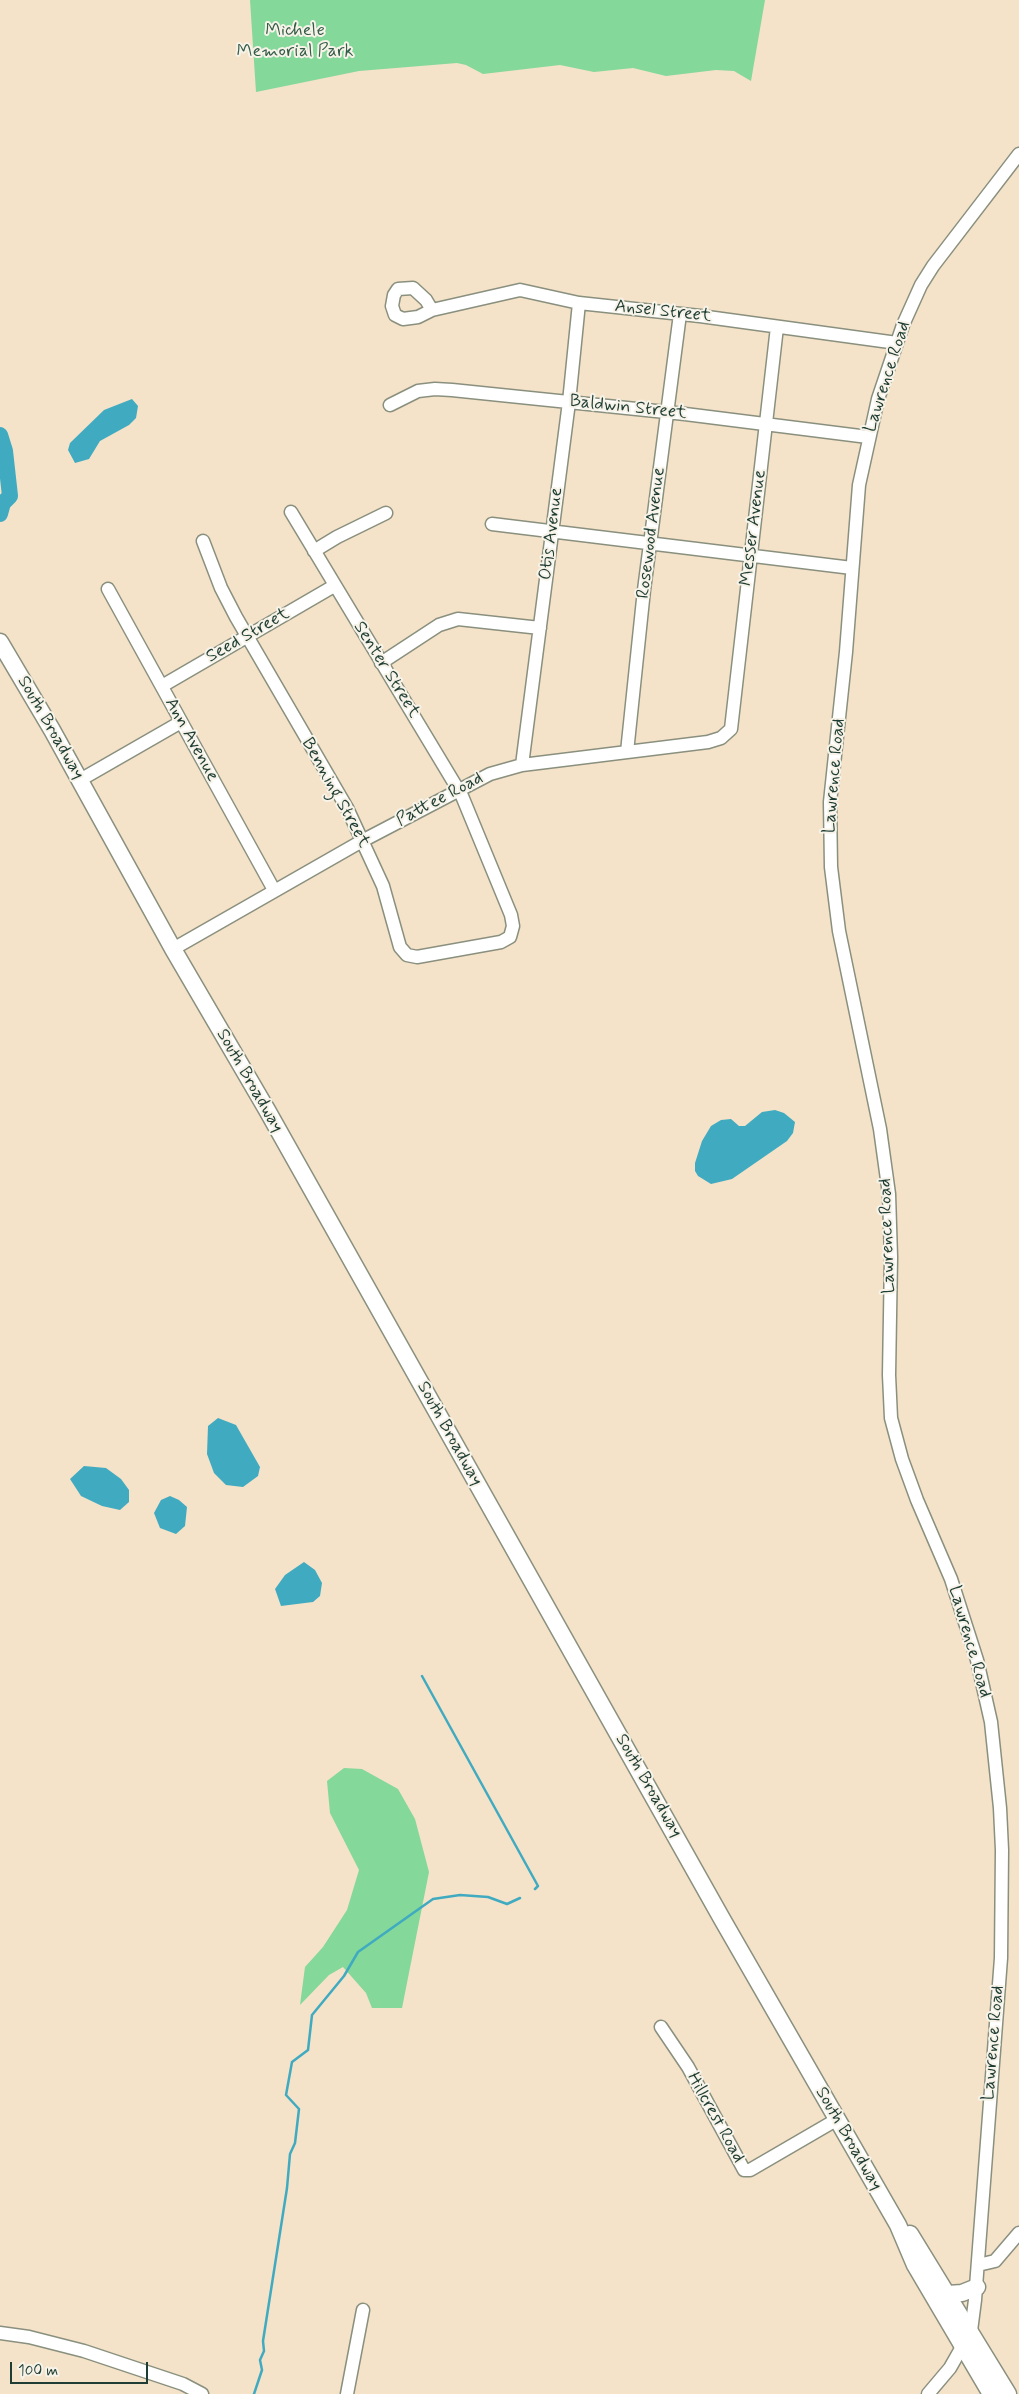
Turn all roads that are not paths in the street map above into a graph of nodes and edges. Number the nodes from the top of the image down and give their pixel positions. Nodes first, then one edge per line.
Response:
1 (1019, 154) edge
2 (579, 303) junction
3 (432, 310) dead end
4 (680, 314) junction
5 (777, 327) junction
6 (897, 343) junction
7 (569, 402) junction
8 (390, 405) dead end
9 (666, 413) junction
10 (766, 425) junction
11 (868, 438) junction
12 (291, 512) dead end
13 (386, 513) dead end
14 (492, 524) dead end
15 (553, 532) junction
16 (203, 541) dead end
17 (652, 544) junction
18 (314, 551) junction
19 (751, 556) junction
20 (852, 568) junction
21 (334, 586) junction
22 (108, 589) dead end
23 (540, 628) junction
24 (248, 636) junction
25 (0, 642) edge
26 (381, 663) junction
27 (162, 686) junction
28 (181, 722) junction
29 (731, 729) joint
30 (626, 752) junction
31 (522, 765) junction
32 (80, 780) junction
33 (458, 790) junction
34 (362, 841) junction
35 (274, 890) junction
36 (173, 948) junction
37 (661, 2027) dead end
38 (836, 2120) junction
39 (898, 2225) junction
40 (1019, 2233) edge
41 (978, 2265) junction
42 (977, 2287) junction
43 (948, 2294) junction
44 (363, 2310) dead end
45 (970, 2331) junction
46 (0, 2333) edge
47 (963, 2346) junction
48 (931, 2393) edge
49 (202, 2394) edge
50 (348, 2394) edge
51 (991, 2394) edge
52 (1008, 2394) edge

1 - 6 street, Lawrence Road
2 - 3 street, Ansel Street
2 - 4 street, Ansel Street
2 - 7 street, Otis Avenue
4 - 5 street, Ansel Street
4 - 9 street, Rosewood Avenue
5 - 6 street, Ansel Street
5 - 10 street, Messer Avenue
6 - 11 street, Lawrence Road
7 - 8 street, Baldwin Street
7 - 9 street, Baldwin Street
7 - 15 street, Otis Avenue
9 - 10 street, Baldwin Street
9 - 17 street, Rosewood Avenue
10 - 11 street, Baldwin Street
10 - 19 street, Messer Avenue
11 - 20 street, Lawrence Road
12 - 18 street, Senter Street
13 - 18 street
14 - 15 street
15 - 17 street
15 - 23 street, Otis Avenue
16 - 24 street, Benning Street
17 - 19 street
17 - 30 street, Rosewood Avenue
18 - 21 street, Senter Street
19 - 20 street
19 - 29 street, Messer Avenue
20 - 41 street, Lawrence Road
21 - 24 street, Seed Street
21 - 26 street, Senter Street
22 - 27 street, Ann Avenue
23 - 26 street
23 - 31 street, Otis Avenue
24 - 27 street, Seed Street
24 - 34 street, Benning Street
25 - 32 main road, South Broadway
26 - 33 street, Senter Street
27 - 28 street, Ann Avenue
28 - 32 street
28 - 35 street, Ann Avenue
29 - 30 street, Pattee Road
30 - 31 street, Pattee Road
31 - 33 street, Pattee Road
32 - 36 main road, South Broadway
33 - 34 street, Pattee Road
33 - 34 street, Benning Street
34 - 35 street, Pattee Road
35 - 36 street, Pattee Road
36 - 38 main road, South Broadway
37 - 38 street, Hillcrest Road
38 - 39 main road, South Broadway
39 - 43 main road, South Broadway
39 - 47 main road, South Broadway
40 - 41 street
41 - 42 street, Lawrence Road
42 - 43 main road
42 - 45 street, Lawrence Road
43 - 45 main road, South Broadway
44 - 50 street
45 - 47 street, Lawrence Road
45 - 52 main road, South Broadway
46 - 49 street
47 - 48 street, Lawrence Road
47 - 51 main road, South Broadway

